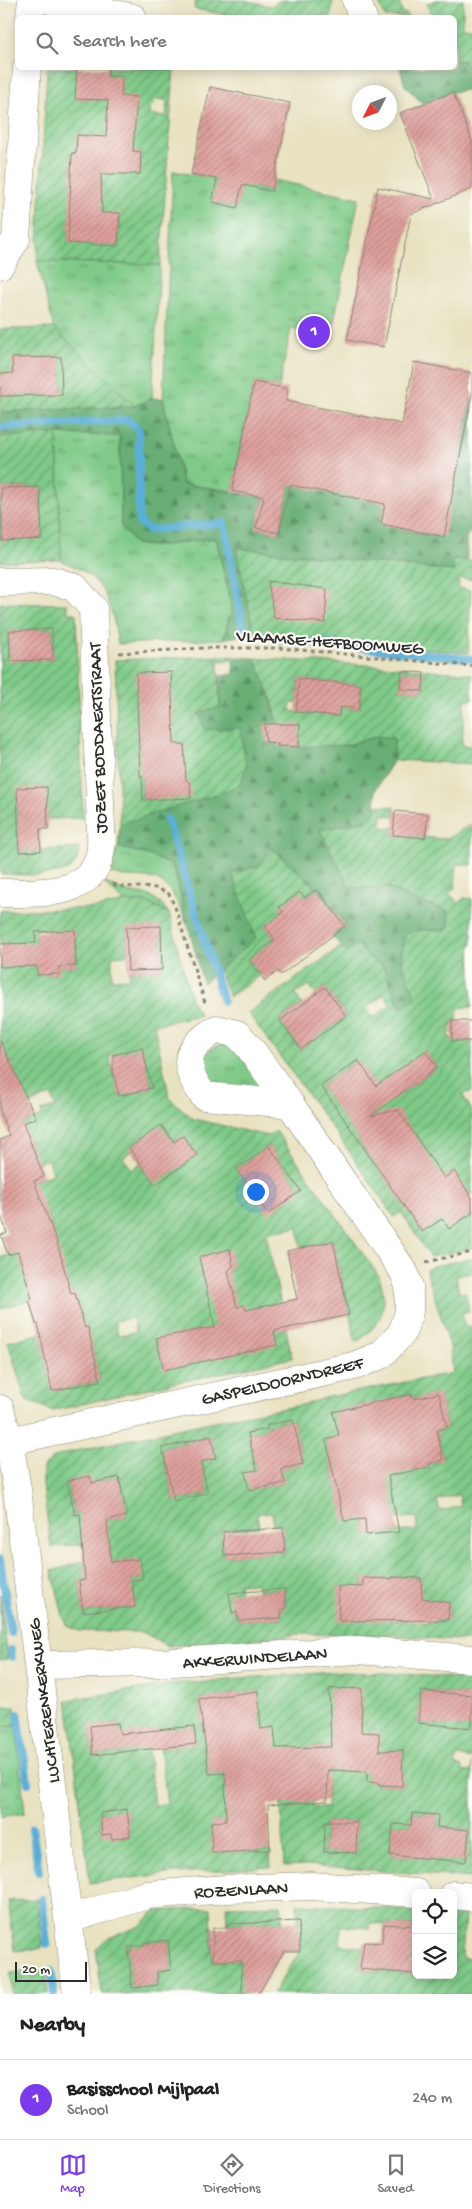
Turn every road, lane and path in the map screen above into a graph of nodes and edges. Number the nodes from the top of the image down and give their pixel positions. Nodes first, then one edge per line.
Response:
1 (32, 0) edge
2 (50, 0) edge
3 (356, 0) edge
4 (30, 15) edge
5 (118, 15) edge
6 (362, 15) edge
7 (27, 70) edge
8 (0, 266) edge
9 (0, 582) edge
10 (96, 654) junction
11 (472, 666) edge
12 (94, 870) junction
13 (0, 893) edge
14 (217, 1029) junction
15 (290, 1104) junction
16 (472, 1252) edge
17 (404, 1272) junction
18 (0, 1409) edge
19 (10, 1441) junction
20 (472, 1659) edge
21 (39, 1665) junction
22 (412, 1893) edge
23 (457, 1895) edge
24 (472, 1897) edge
25 (69, 1918) junction
26 (78, 1994) edge

1 - 4 street
2 - 5 street
3 - 6 street
7 - 8 street
9 - 10 street, JOZEF BODDAERTSTRAAT
10 - 11 path, VLAAMSE-HEFBOOMWEG
10 - 12 street, JOZEF BODDAERTSTRAAT
12 - 13 street
12 - 14 path
14 - 15 street, GASPELDOORNDREEF
14 - 15 street
15 - 17 street, GASPELDOORNDREEF
16 - 17 path
17 - 19 street, GASPELDOORNDREEF
18 - 19 street, LUCHTERENKERKWEG
19 - 21 street, LUCHTERENKERKWEG
20 - 21 street, AKKERWINDELAAN
21 - 25 street, LUCHTERENKERKWEG
22 - 25 street, ROZENLAAN
23 - 24 street
25 - 26 street, LUCHTERENKERKWEG

